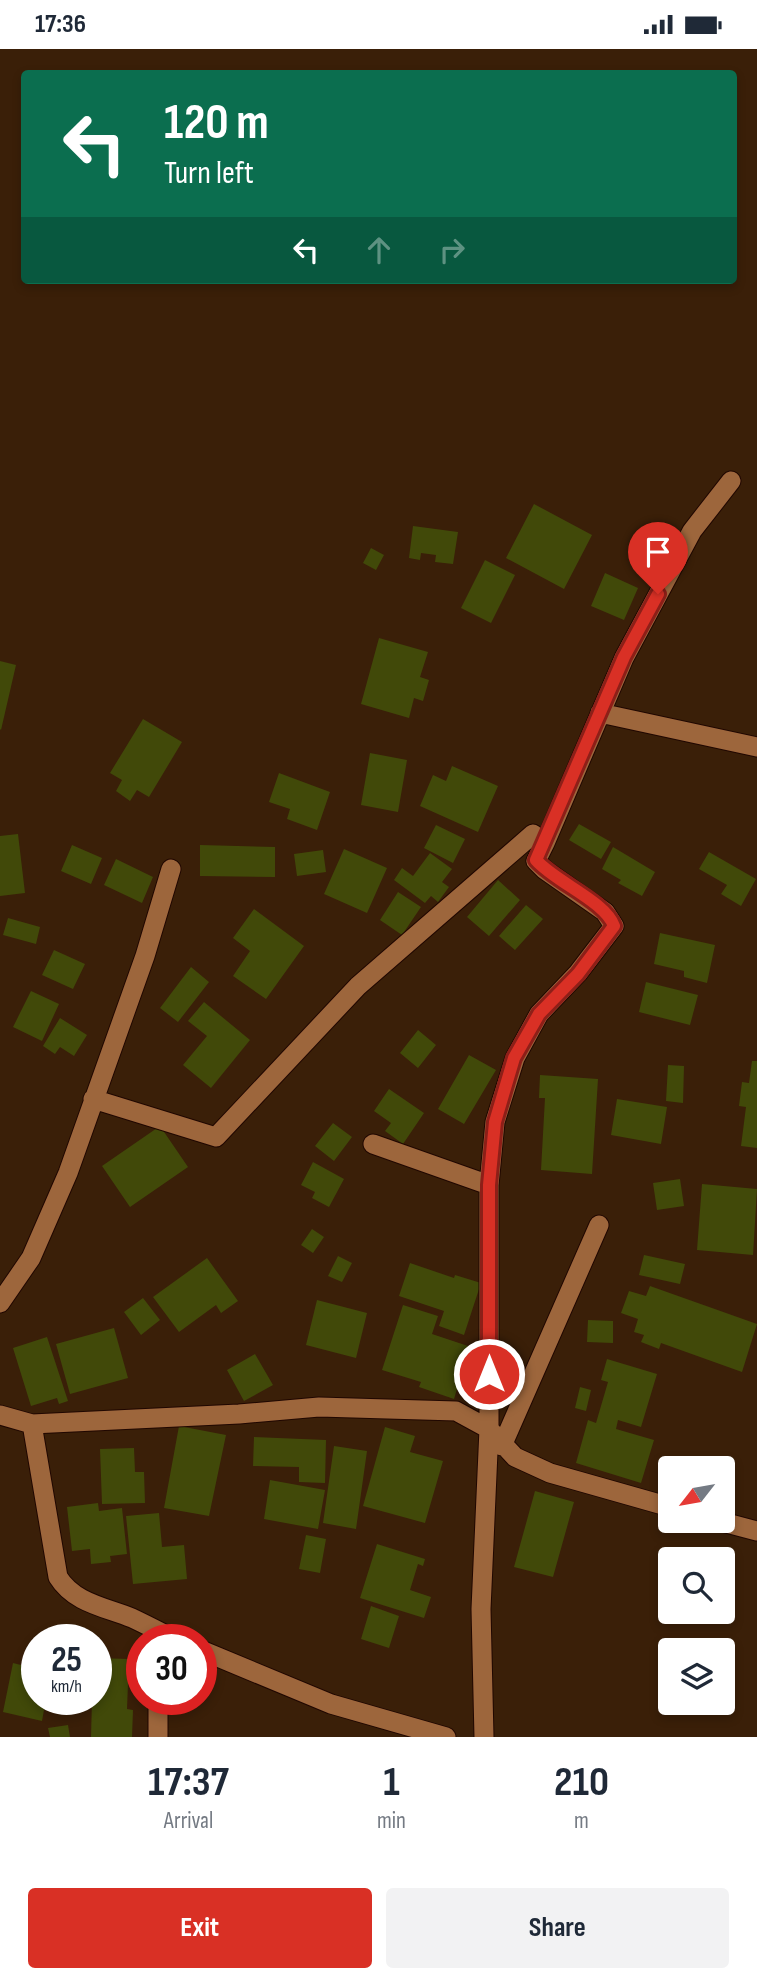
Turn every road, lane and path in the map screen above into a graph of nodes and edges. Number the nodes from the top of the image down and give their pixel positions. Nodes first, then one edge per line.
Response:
1 (731, 481) dead end
2 (600, 713) junction
3 (757, 747) edge
4 (545, 842) junction
5 (171, 870) dead end
6 (93, 1099) junction
7 (373, 1144) dead end
8 (489, 1185) junction
9 (599, 1224) dead end
10 (0, 1303) edge
11 (0, 1415) edge
12 (32, 1424) junction
13 (489, 1429) junction
14 (502, 1446) junction
15 (658, 1504) edge
16 (735, 1525) edge
17 (757, 1531) edge
18 (143, 1624) edge
19 (217, 1657) edge
20 (158, 1715) edge
21 (158, 1737) edge
22 (446, 1737) edge
23 (484, 1737) edge

1 - 2 street
2 - 3 street
2 - 4 street
4 - 6 street
4 - 8 street
5 - 6 street
6 - 10 street
7 - 8 street
8 - 13 street
9 - 14 street
11 - 12 street
12 - 13 street
12 - 18 street
13 - 14 street
13 - 23 street
14 - 15 street
16 - 17 street
19 - 22 street
20 - 21 street

